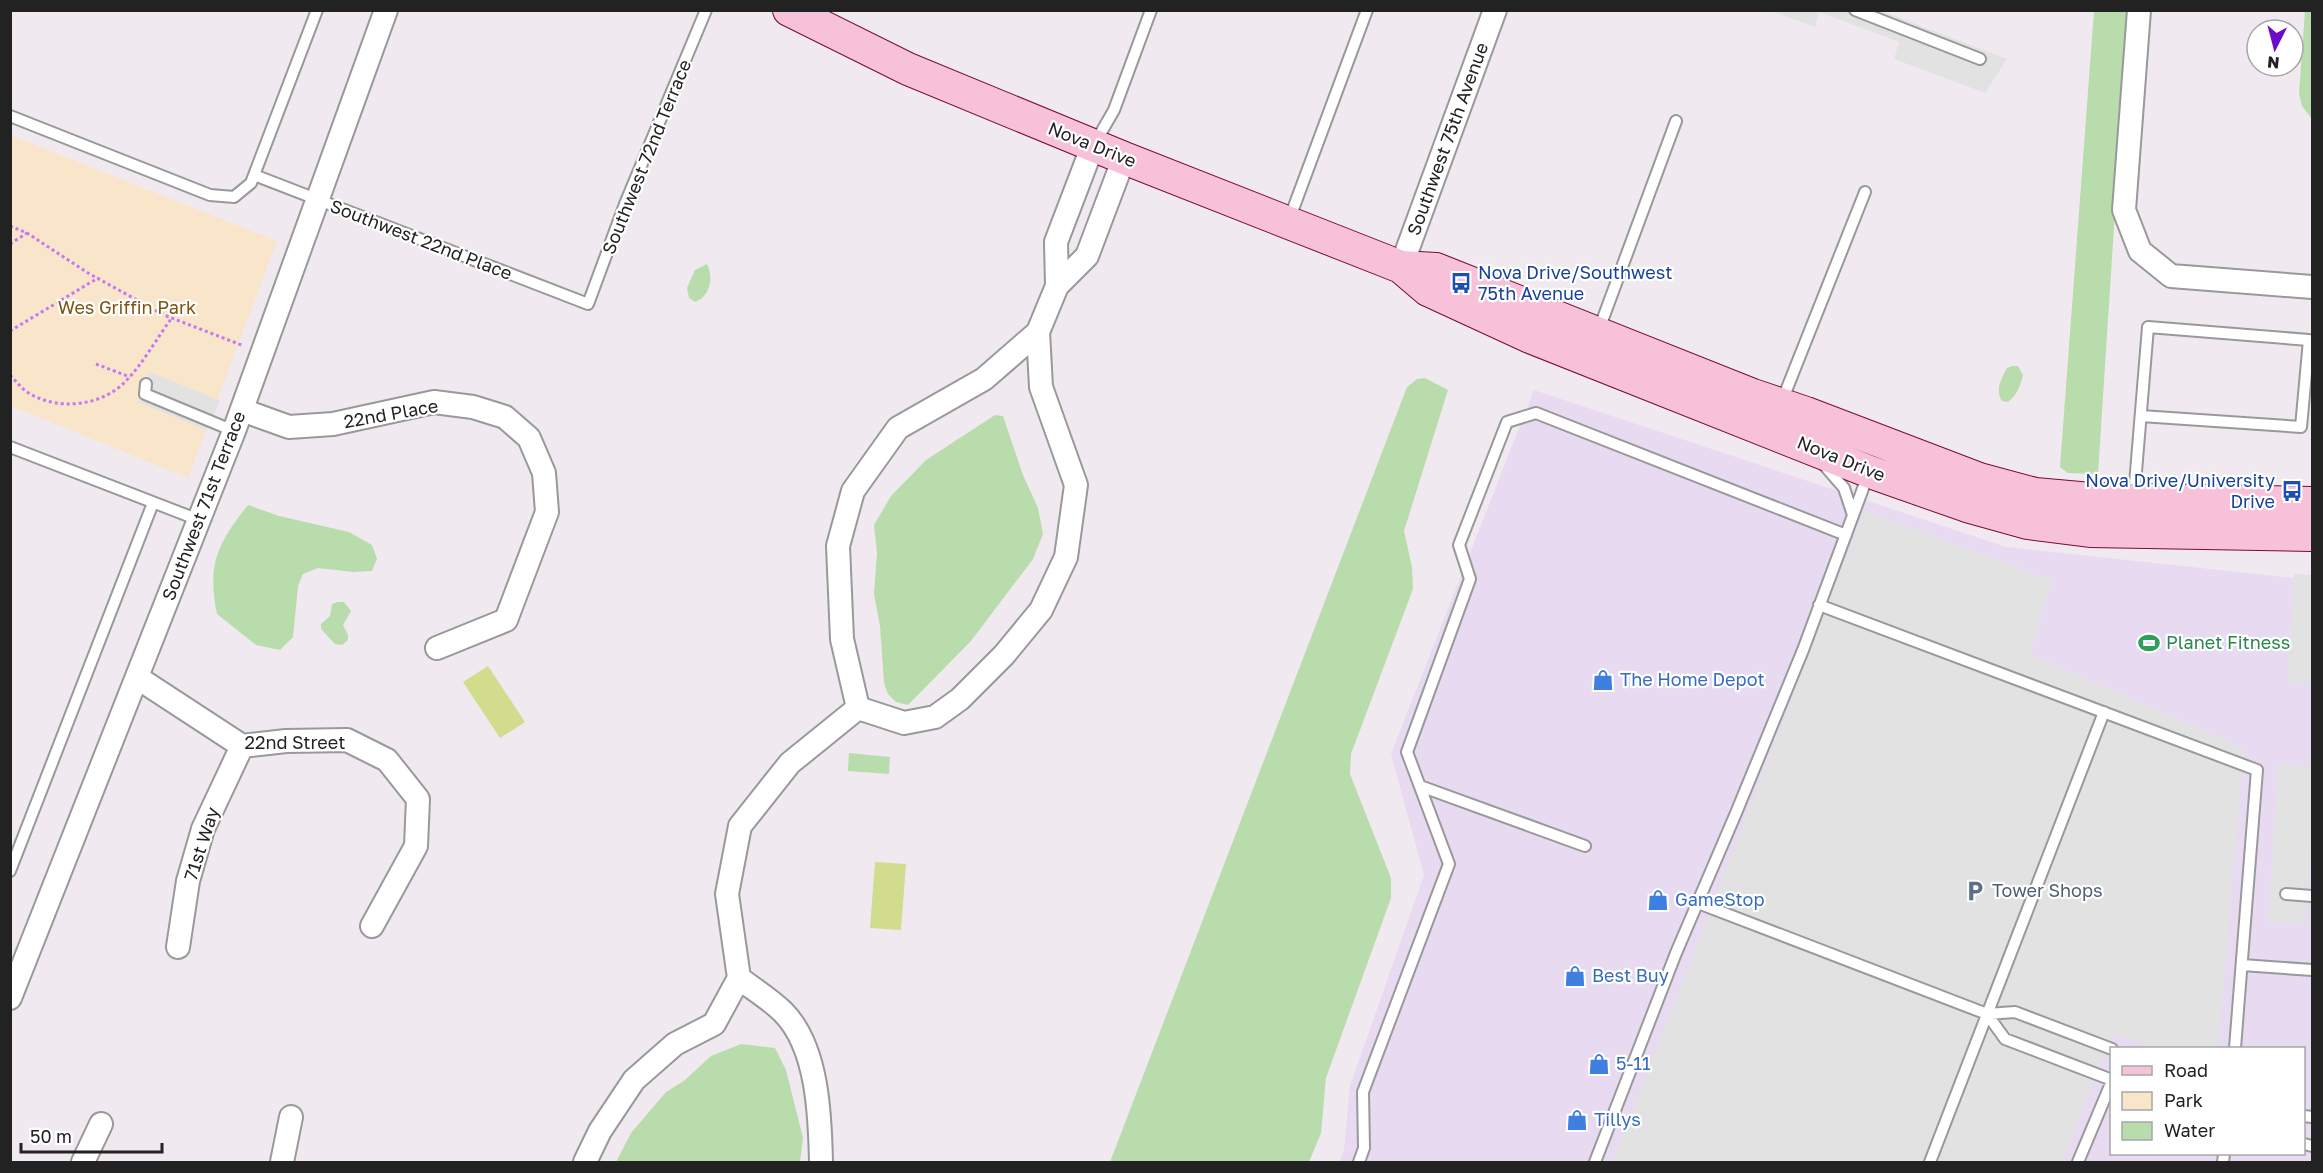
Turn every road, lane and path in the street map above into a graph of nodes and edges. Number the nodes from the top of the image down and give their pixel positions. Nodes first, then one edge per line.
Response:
1 (317, 10) edge
2 (386, 10) edge
3 (706, 10) edge
4 (789, 10) edge
5 (1367, 10) edge
6 (1496, 10) edge
7 (1855, 10) edge
8 (2139, 10) edge
9 (1148, 11) edge
10 (1980, 59) dead end
11 (10, 116) edge
12 (1676, 121) dead end
13 (1094, 146) junction
14 (1124, 158) junction
15 (254, 175) junction
16 (1864, 192) dead end
17 (318, 201) junction
18 (1288, 223) junction
19 (10, 226) edge
20 (27, 233) junction
21 (10, 244) edge
22 (1401, 267) junction
23 (98, 278) junction
24 (1057, 286) junction
25 (2313, 286) edge
26 (588, 304) joint
27 (171, 318) junction
28 (10, 331) edge
29 (1038, 332) junction
30 (1592, 346) junction
31 (262, 353) junction
32 (96, 364) dead end
33 (10, 375) edge
34 (129, 376) junction
35 (146, 384) joint
36 (242, 410) junction
37 (2141, 416) junction
38 (1776, 418) junction
39 (234, 431) junction
40 (1805, 445) junction
41 (10, 447) edge
42 (1870, 472) junction
43 (1979, 479) junction
44 (2134, 500) junction
45 (2313, 502) edge
46 (153, 503) junction
47 (1853, 515) junction
48 (199, 520) junction
49 (1846, 535) junction
50 (2313, 535) edge
51 (1819, 605) junction
52 (438, 648) dead end
53 (138, 678) junction
54 (858, 708) junction
55 (2104, 712) junction
56 (242, 746) junction
57 (1420, 786) junction
58 (1585, 846) dead end
59 (10, 871) edge
60 (2286, 894) dead end
61 (2313, 896) edge
62 (1698, 903) junction
63 (372, 926) dead end
64 (178, 946) dead end
65 (2242, 965) junction
66 (2313, 970) edge
67 (739, 978) junction
68 (10, 998) edge
69 (1987, 1014) junction
70 (2235, 1047) edge
71 (2110, 1048) edge
72 (2110, 1080) edge
73 (2110, 1086) edge
74 (291, 1117) dead end
75 (100, 1124) dead end
76 (83, 1162) edge
77 (282, 1162) edge
78 (585, 1162) edge
79 (821, 1162) edge
80 (1359, 1162) edge
81 (1595, 1162) edge
82 (1929, 1162) edge
83 (2078, 1162) edge

1 - 15 lane
2 - 17 street, Southwest 71st Terrace
3 - 26 lane, Southwest 72nd Terrace
4 - 13 street, Nova Drive
5 - 18 lane
6 - 22 street, Southwest 75th Avenue
7 - 10 lane
8 - 25 street
9 - 13 lane
11 - 15 lane
12 - 30 lane
13 - 14 street, Nova Drive
13 - 24 street
14 - 18 street, Nova Drive
14 - 24 street
15 - 17 lane, Southwest 22nd Place
16 - 38 lane
17 - 26 lane, Southwest 22nd Place
17 - 31 street, Southwest 71st Terrace
18 - 22 street, Nova Drive
19 - 20 path
20 - 21 path
20 - 23 path
22 - 30 street, Nova Drive
23 - 27 path
23 - 28 path
24 - 29 street
27 - 31 path
27 - 34 path
29 - 54 street
29 - 54 street
30 - 38 street, Nova Drive
31 - 36 street, Southwest 71st Terrace
32 - 34 path
33 - 34 path
34 - 35 path
35 - 39 lane
36 - 39 street, Southwest 71st Terrace
36 - 52 street, 22nd Place
37 - 37 lane
37 - 44 lane
38 - 40 street, Nova Drive
38 - 43 street, Nova Drive
39 - 48 street, Southwest 71st Terrace
40 - 42 street, Nova Drive
40 - 47 lane
41 - 46 lane
42 - 43 street
42 - 47 lane
42 - 50 street, Nova Drive
43 - 44 street, Nova Drive
44 - 45 street, Nova Drive
46 - 48 lane
46 - 59 lane
47 - 49 lane
48 - 53 street, Southwest 71st Terrace
49 - 51 lane
49 - 57 lane
51 - 55 lane
51 - 62 lane
53 - 56 street, 22nd Street
53 - 68 street, Southwest 71st Terrace
54 - 67 street
55 - 65 lane
55 - 69 lane
56 - 63 street, 22nd Street
56 - 64 street, 71st Way
57 - 58 lane
57 - 80 lane
60 - 61 lane
62 - 69 lane
62 - 81 lane
65 - 66 lane
65 - 70 lane
67 - 78 street
67 - 79 street
69 - 71 lane
69 - 72 lane
69 - 82 lane
73 - 83 lane
74 - 77 street
75 - 76 street

